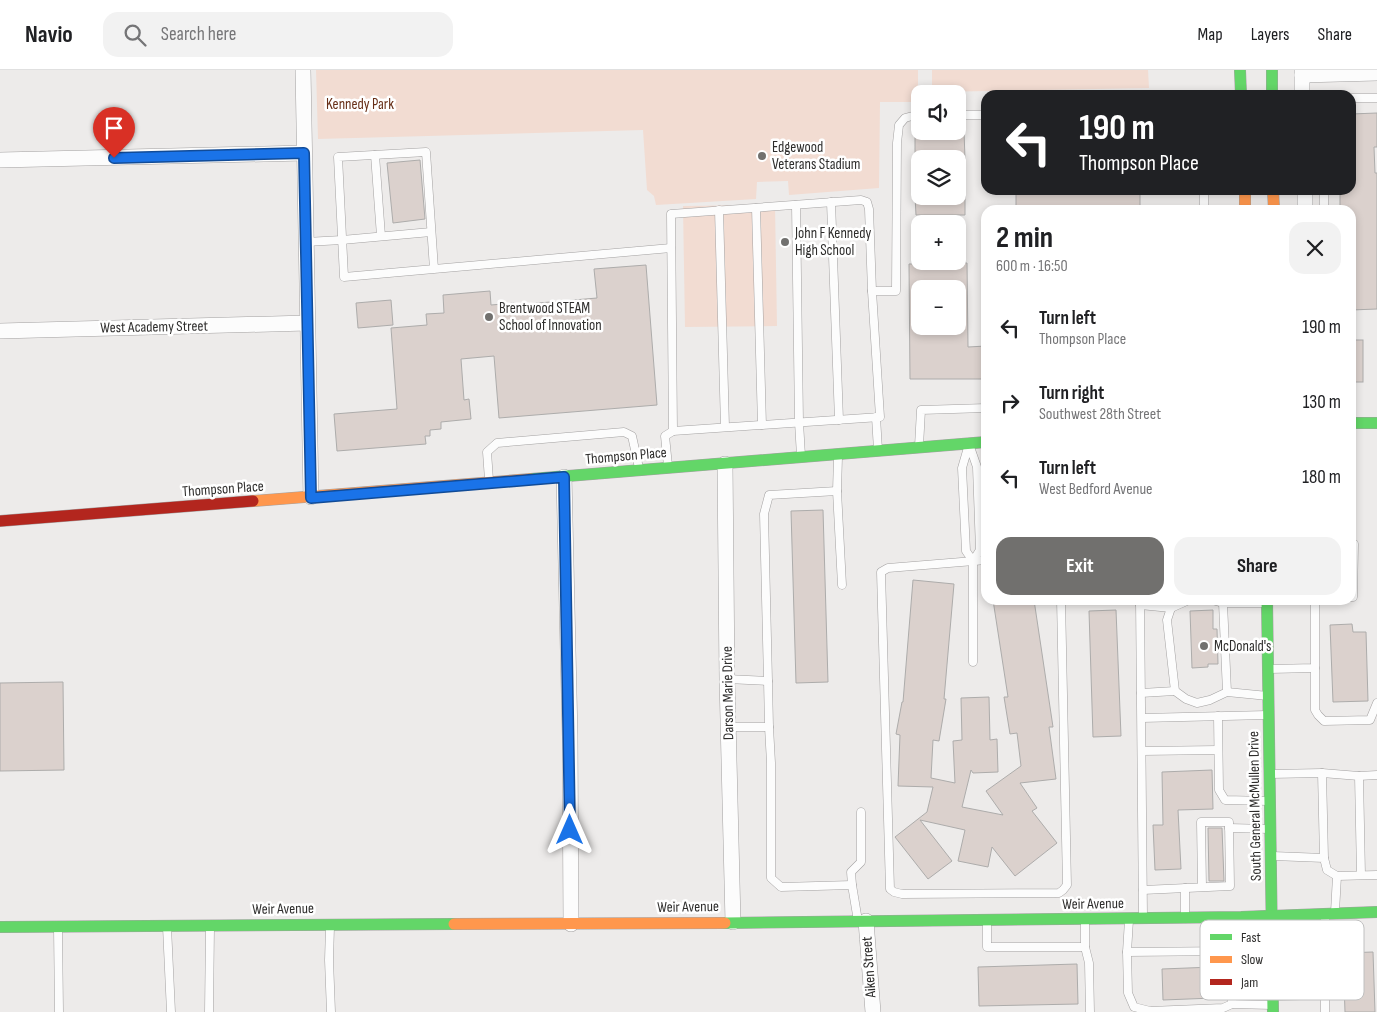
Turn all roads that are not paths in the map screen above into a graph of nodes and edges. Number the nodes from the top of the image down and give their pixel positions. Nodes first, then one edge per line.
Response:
1 (303, 70) edge
2 (1240, 70) edge
3 (1272, 70) edge
4 (1302, 73) edge
5 (1377, 73) edge
6 (1241, 90) edge
7 (1272, 90) edge
8 (1302, 90) edge
9 (1356, 98) edge
10 (1377, 98) edge
11 (966, 115) edge
12 (981, 115) edge
13 (911, 116) edge
14 (304, 153) junction
15 (375, 155) junction
16 (0, 160) edge
17 (832, 202) junction
18 (796, 205) junction
19 (756, 208) junction
20 (719, 210) junction
21 (432, 232) junction
22 (381, 236) junction
23 (342, 240) junction
24 (306, 242) junction
25 (671, 248) junction
26 (434, 269) junction
27 (872, 291) junction
28 (307, 323) junction
29 (0, 331) edge
30 (981, 408) edge
31 (878, 417) junction
32 (839, 420) junction
33 (799, 422) junction
34 (1356, 423) edge
35 (1377, 423) edge
36 (762, 425) junction
37 (725, 427) junction
38 (673, 431) junction
39 (981, 443) edge
40 (969, 444) junction
41 (919, 447) junction
42 (878, 452) junction
43 (838, 455) junction
44 (802, 458) junction
45 (725, 464) junction
46 (668, 467) junction
47 (640, 470) junction
48 (564, 477) junction
49 (489, 482) junction
50 (837, 491) junction
51 (311, 498) junction
52 (0, 521) edge
53 (981, 560) edge
54 (973, 561) junction
55 (842, 585) dead end
56 (1061, 605) edge
57 (1140, 605) edge
58 (1155, 605) edge
59 (1177, 605) edge
60 (1223, 605) edge
61 (1267, 605) edge
62 (1315, 605) edge
63 (1170, 608) junction
64 (973, 662) dead end
65 (1316, 668) junction
66 (1268, 669) junction
67 (727, 679) junction
68 (768, 681) junction
69 (1175, 691) junction
70 (1227, 692) junction
71 (1141, 693) junction
72 (1268, 696) junction
73 (1377, 703) edge
74 (1269, 714) junction
75 (1218, 716) junction
76 (1142, 718) junction
77 (728, 727) junction
78 (769, 727) junction
79 (1218, 750) junction
80 (1142, 751) junction
81 (1270, 774) junction
82 (1322, 774) junction
83 (1359, 776) junction
84 (1376, 776) edge
85 (1270, 801) junction
86 (861, 812) dead end
87 (1229, 828) junction
88 (1271, 830) junction
89 (1271, 856) junction
90 (1324, 858) junction
91 (1377, 874) edge
92 (1361, 875) junction
93 (1337, 876) junction
94 (852, 885) junction
95 (1202, 887) junction
96 (1186, 888) junction
97 (1143, 890) junction
98 (1377, 912) edge
99 (1330, 913) junction
100 (1272, 916) junction
101 (1129, 918) junction
102 (1143, 918) junction
103 (1185, 918) junction
104 (1085, 919) junction
105 (1272, 920) edge
106 (1330, 920) edge
107 (862, 921) junction
108 (987, 921) junction
109 (733, 922) junction
110 (330, 924) junction
111 (571, 924) junction
112 (167, 925) junction
113 (210, 925) junction
114 (58, 926) junction
115 (0, 927) edge
116 (1085, 947) junction
117 (1200, 951) edge
118 (1127, 952) junction
119 (1232, 1000) edge
120 (1296, 1000) edge
121 (1232, 1004) junction
122 (1273, 1004) edge
123 (59, 1012) edge
124 (171, 1012) edge
125 (209, 1012) edge
126 (332, 1012) edge
127 (873, 1012) edge
128 (1090, 1012) edge

1 - 14 street
2 - 6 street
3 - 7 street
4 - 5 street
4 - 8 street
9 - 10 lane
11 - 12 lane
13 - 27 lane
14 - 16 street
14 - 24 street
15 - 21 lane
15 - 22 lane
15 - 23 lane
17 - 18 lane
17 - 27 lane
17 - 32 lane
18 - 19 lane
18 - 33 lane
19 - 20 lane
19 - 36 lane
20 - 25 lane
20 - 37 lane
21 - 22 lane
21 - 26 lane
22 - 23 lane
23 - 24 lane
23 - 26 lane
24 - 28 street
25 - 26 lane
25 - 38 lane
27 - 31 lane
28 - 29 street, West Academy Street
28 - 51 street
30 - 41 lane
31 - 32 lane
31 - 42 lane
32 - 33 lane
33 - 36 lane
33 - 44 lane
34 - 35 street
36 - 37 lane
37 - 38 lane
38 - 46 lane
39 - 40 street, Thompson Place
40 - 41 street, Thompson Place
40 - 54 lane
40 - 54 lane
41 - 42 street, Thompson Place
42 - 43 street, Thompson Place
43 - 44 street, Thompson Place
43 - 50 lane
44 - 45 street, Thompson Place
45 - 46 street, Thompson Place
45 - 67 street, Darson Marie Drive
46 - 47 street, Thompson Place
47 - 48 street, Thompson Place
47 - 49 lane
48 - 49 street, Thompson Place
48 - 111 street
49 - 51 street, Thompson Place
50 - 55 lane
50 - 68 lane
51 - 52 street, Thompson Place
53 - 54 lane
54 - 56 lane
54 - 64 lane
57 - 71 lane
58 - 63 lane
59 - 63 lane
60 - 70 lane
61 - 66 street, South General McMullen Drive
62 - 65 lane
63 - 69 lane
65 - 66 lane
65 - 73 lane
66 - 72 street, South General McMullen Drive
67 - 68 lane
67 - 77 street, Darson Marie Drive
68 - 78 lane
69 - 70 lane
69 - 71 lane
70 - 72 lane
71 - 76 lane
72 - 74 street, South General McMullen Drive
74 - 75 lane
74 - 81 street, South General McMullen Drive
75 - 76 lane
75 - 79 lane
76 - 80 lane
77 - 78 lane
77 - 109 street, Darson Marie Drive
78 - 94 lane
79 - 80 lane
79 - 85 lane
80 - 97 lane
81 - 82 lane
81 - 85 street, South General McMullen Drive
82 - 83 lane
82 - 90 lane
83 - 84 lane
83 - 92 lane
85 - 88 street, South General McMullen Drive
86 - 94 lane
87 - 88 lane
87 - 95 lane
87 - 95 lane
88 - 89 street, South General McMullen Drive
89 - 90 lane
89 - 100 street, South General McMullen Drive
90 - 93 lane
91 - 92 lane
92 - 93 lane
93 - 99 lane
94 - 107 lane
95 - 96 lane
96 - 97 lane
96 - 103 lane
97 - 102 lane
98 - 99 street, Weir Avenue
99 - 100 street, Weir Avenue
99 - 106 lane
100 - 103 street, Weir Avenue
100 - 105 street, South General McMullen Drive
101 - 102 street, Weir Avenue
101 - 104 street, Weir Avenue
101 - 118 lane
102 - 103 street, Weir Avenue
104 - 108 street, Weir Avenue
104 - 116 lane
107 - 108 street, Weir Avenue
107 - 109 street, Weir Avenue
107 - 127 street, Aiken Street
108 - 116 lane
109 - 111 street, Weir Avenue
110 - 111 street, Weir Avenue
110 - 113 street, Weir Avenue
110 - 126 lane
112 - 113 street, Weir Avenue
112 - 114 street, Weir Avenue
112 - 124 lane
113 - 125 lane
114 - 115 street, Weir Avenue
114 - 123 lane
116 - 128 lane
117 - 118 lane
118 - 121 lane
119 - 121 lane
120 - 122 lane
121 - 122 lane

